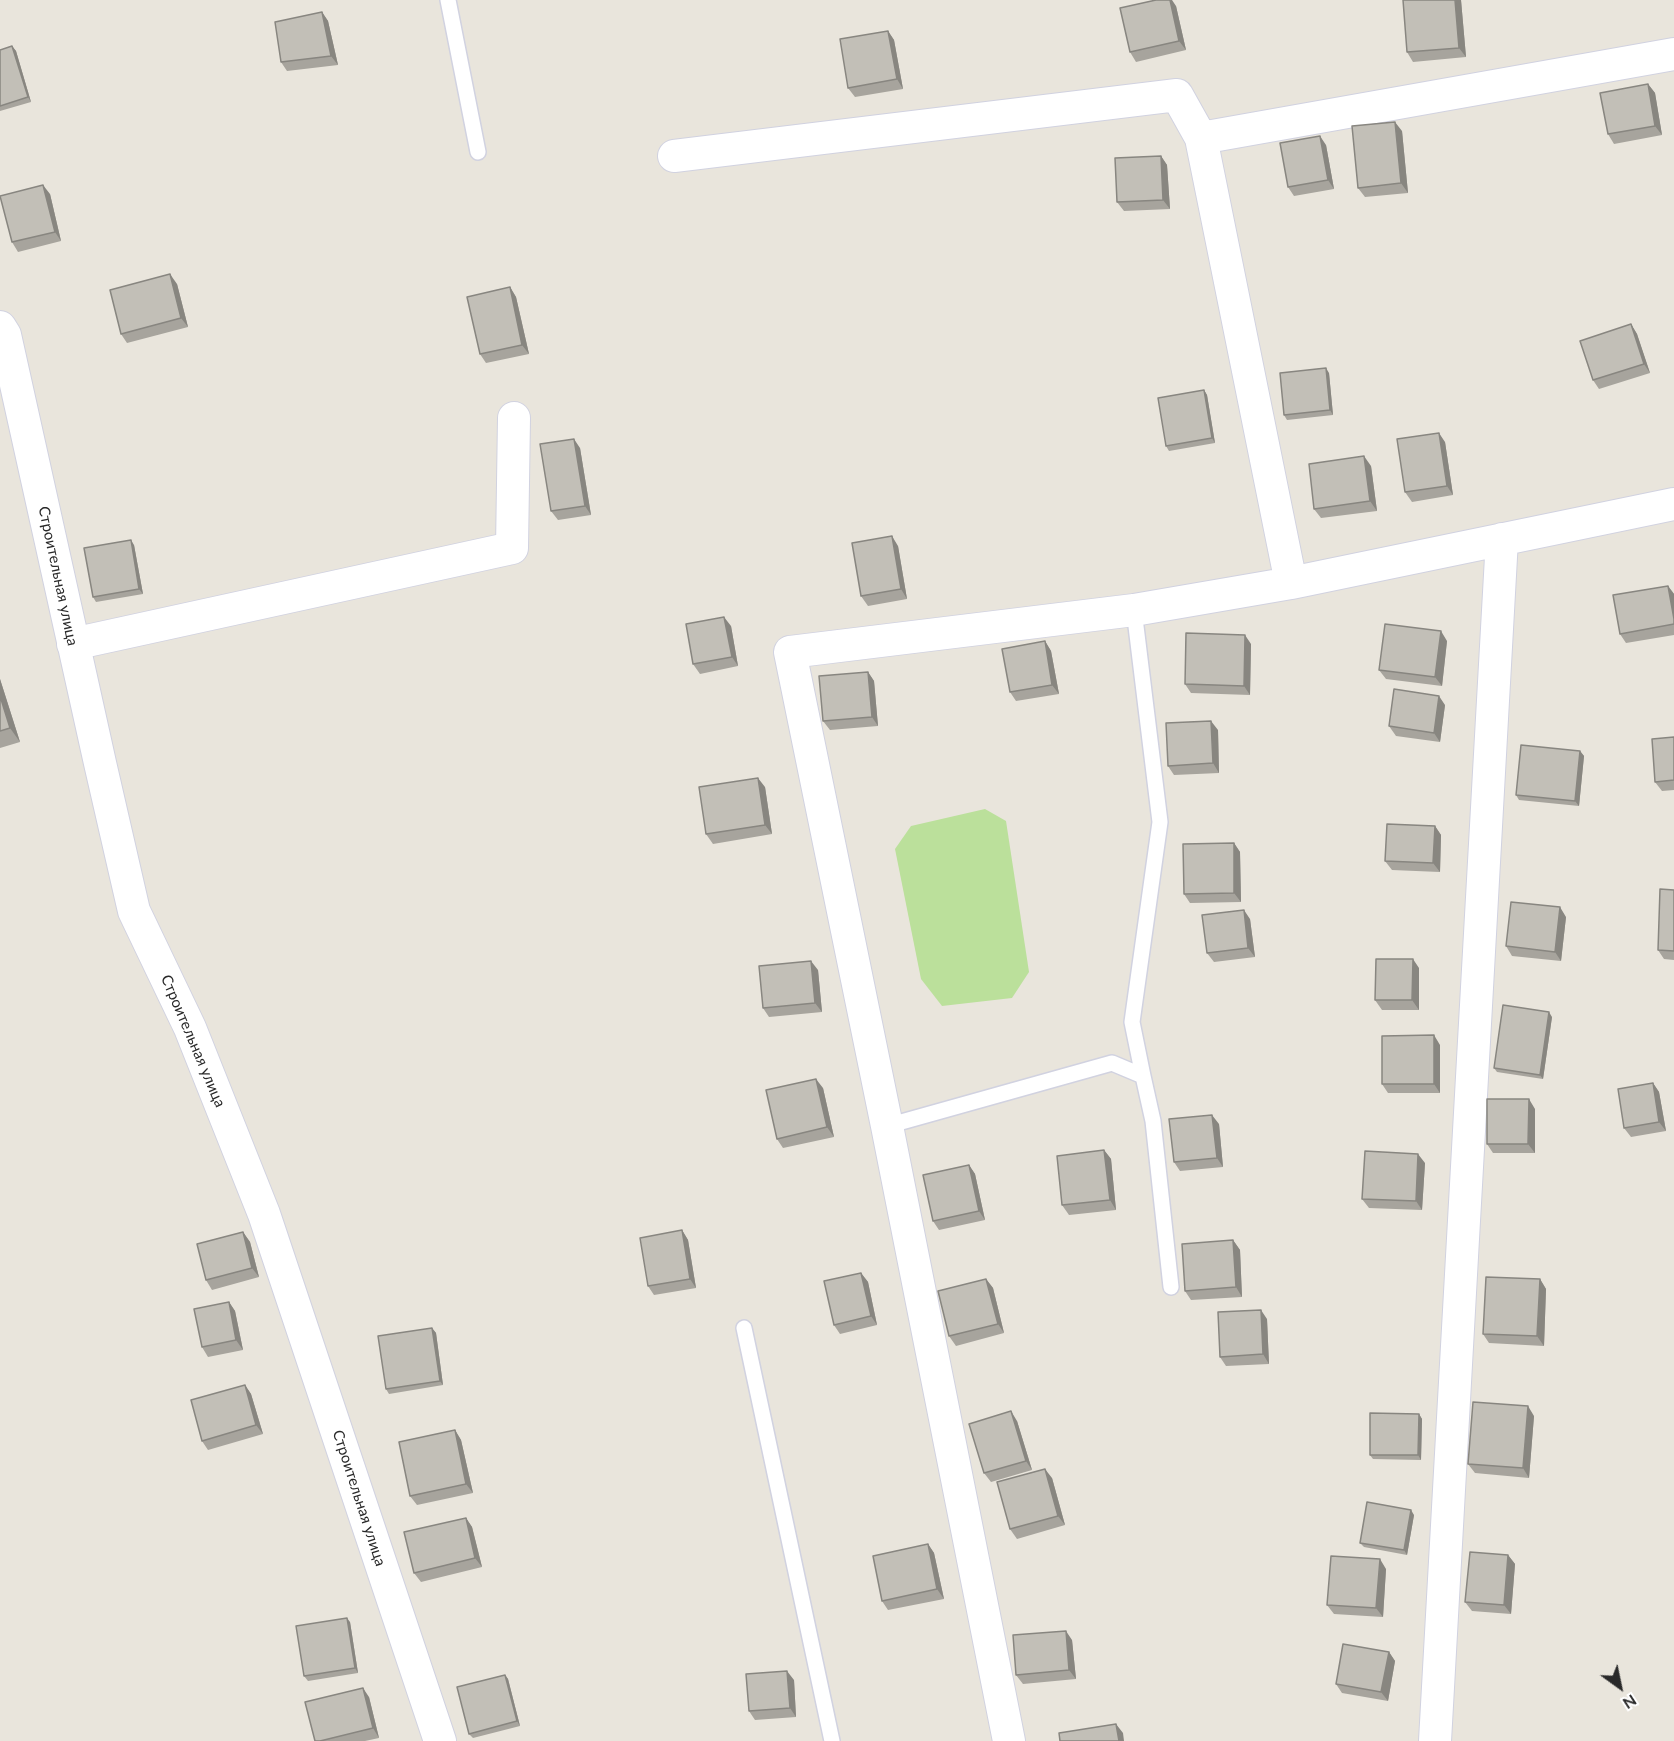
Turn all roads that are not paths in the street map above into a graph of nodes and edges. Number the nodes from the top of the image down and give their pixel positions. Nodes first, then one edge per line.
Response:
1 (448, 0) edge
2 (1674, 54) edge
3 (1201, 138) junction
4 (478, 152) dead end
5 (674, 156) dead end
6 (0, 327) edge
7 (514, 418) dead end
8 (1674, 504) edge
9 (1502, 539) junction
10 (1291, 583) junction
11 (1134, 610) junction
12 (73, 644) junction
13 (1143, 1076) junction
14 (887, 1126) junction
15 (1171, 1287) dead end
16 (744, 1328) dead end
17 (440, 1741) edge
18 (832, 1741) edge
19 (1009, 1741) edge
20 (1435, 1741) edge

1 - 4 lane
2 - 3 street
3 - 5 street
3 - 10 street
6 - 12 street, Строительная улица
7 - 12 street
8 - 9 street
9 - 10 street
9 - 20 street
10 - 11 street
11 - 13 lane
11 - 14 street
12 - 17 street, Строительная улица
13 - 14 lane
13 - 15 lane
14 - 19 street
16 - 18 lane

